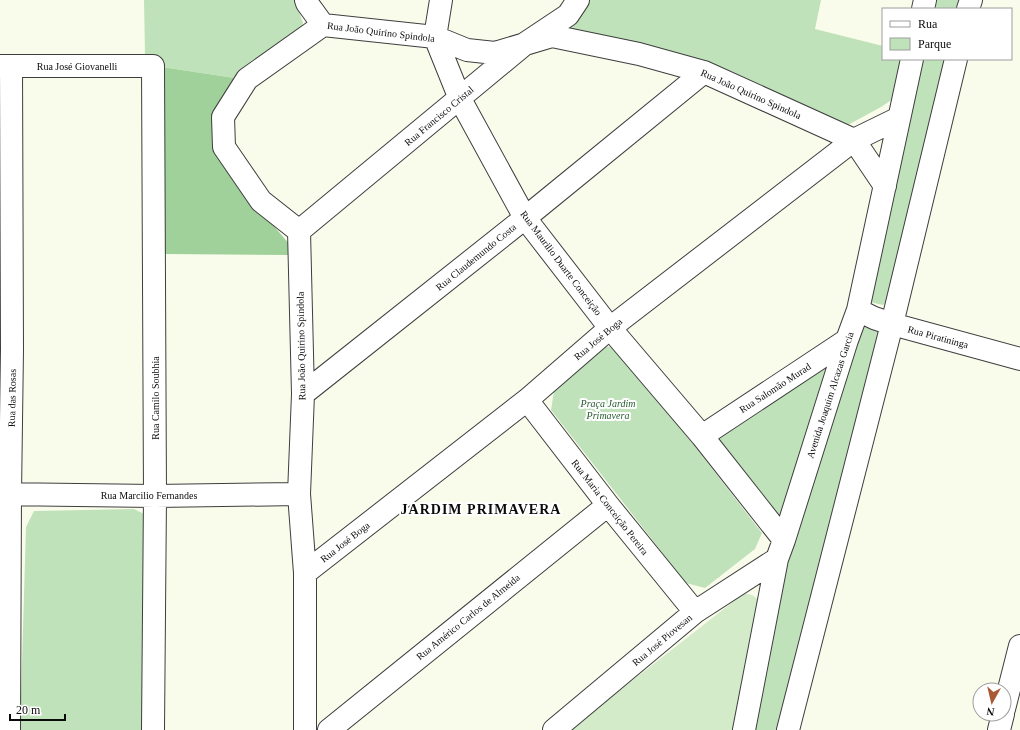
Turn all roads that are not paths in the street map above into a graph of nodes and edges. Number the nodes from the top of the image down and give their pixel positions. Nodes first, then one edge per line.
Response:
1 (306, 0) edge
2 (442, 0) edge
3 (578, 0) edge
4 (323, 25) junction
5 (435, 37) junction
6 (526, 43) junction
7 (912, 60) edge
8 (956, 60) edge
9 (5, 66) edge
10 (153, 66) joint
11 (704, 72) junction
12 (460, 99) junction
13 (899, 118) junction
14 (854, 140) junction
15 (884, 186) junction
16 (5, 204) edge
17 (525, 218) junction
18 (299, 231) junction
19 (858, 310) junction
20 (892, 324) junction
21 (610, 328) junction
22 (847, 340) junction
23 (6, 349) edge
24 (1020, 359) edge
25 (303, 394) junction
26 (527, 400) junction
27 (702, 436) junction
28 (5, 494) edge
29 (299, 494) junction
30 (155, 496) junction
31 (608, 505) junction
32 (780, 550) junction
33 (305, 573) junction
34 (695, 612) junction
35 (5, 640) edge
36 (1020, 646) edge
37 (1011, 682) edge
38 (9, 730) edge
39 (153, 730) edge
40 (305, 730) edge
41 (329, 730) edge
42 (554, 730) edge
43 (744, 730) edge
44 (788, 730) edge

1 - 4 street
2 - 5 street
3 - 6 street, Rua Francisco Cristal
4 - 5 street, Rua João Quirino Spindola
4 - 18 street, Rua João Quirino Spindola
5 - 6 street, Rua João Quirino Spindola
5 - 12 street, Rua Maurilio Duarte Conceição
6 - 11 street, Rua João Quirino Spindola
6 - 12 street, Rua Francisco Cristal
7 - 13 street, Avenida Joaquim Alcazas Garcia
8 - 20 street
9 - 10 street, Rua José Giovanelli
9 - 16 street, Rua das Rosas
10 - 30 street, Rua Camilo Soubhia
11 - 14 street, Rua João Quirino Spindola
11 - 17 street, Rua Claudemundo Costa
12 - 17 street, Rua Maurilio Duarte Conceição
12 - 18 street, Rua Francisco Cristal
13 - 14 street, Rua José Boga
13 - 15 street, Avenida Joaquim Alcazas Garcia
14 - 15 street
14 - 21 street, Rua José Boga
15 - 19 street, Avenida Joaquim Alcazas Garcia
16 - 23 street, Rua das Rosas
17 - 21 street, Rua Maurilio Duarte Conceição
17 - 25 street, Rua Claudemundo Costa
18 - 25 street, Rua João Quirino Spindola
19 - 20 street, Rua Piratininga
19 - 22 street, Avenida Joaquim Alcazas Garcia
20 - 24 street, Rua Piratininga
20 - 44 street
21 - 26 street, Rua José Boga
21 - 27 street, Rua Maurilio Duarte Conceição
22 - 27 street, Rua Salomão Murad
22 - 32 street, Avenida Joaquim Alcazas Garcia
23 - 28 street, Rua das Rosas
25 - 29 street, Rua João Quirino Spindola
26 - 31 street, Rua Maria Conceição Pereira
26 - 33 street, Rua José Boga
27 - 32 street, Rua Maurilio Duarte Conceição
28 - 30 street, Rua Marcilio Fernandes
28 - 35 street, Rua das Rosas
29 - 30 street, Rua Marcilio Fernandes
29 - 33 street, Rua João Quirino Spindola
30 - 39 street, Rua Camilo Soubhia
31 - 34 street, Rua Maria Conceição Pereira
31 - 41 street, Rua Américo Carlos de Almeida
32 - 34 street, Rua José Piovesan
32 - 43 street, Avenida Joaquim Alcazas Garcia
33 - 40 street, Rua João Quirino Spindola
34 - 42 street, Rua José Piovesan
35 - 38 street, Rua das Rosas
36 - 37 street

